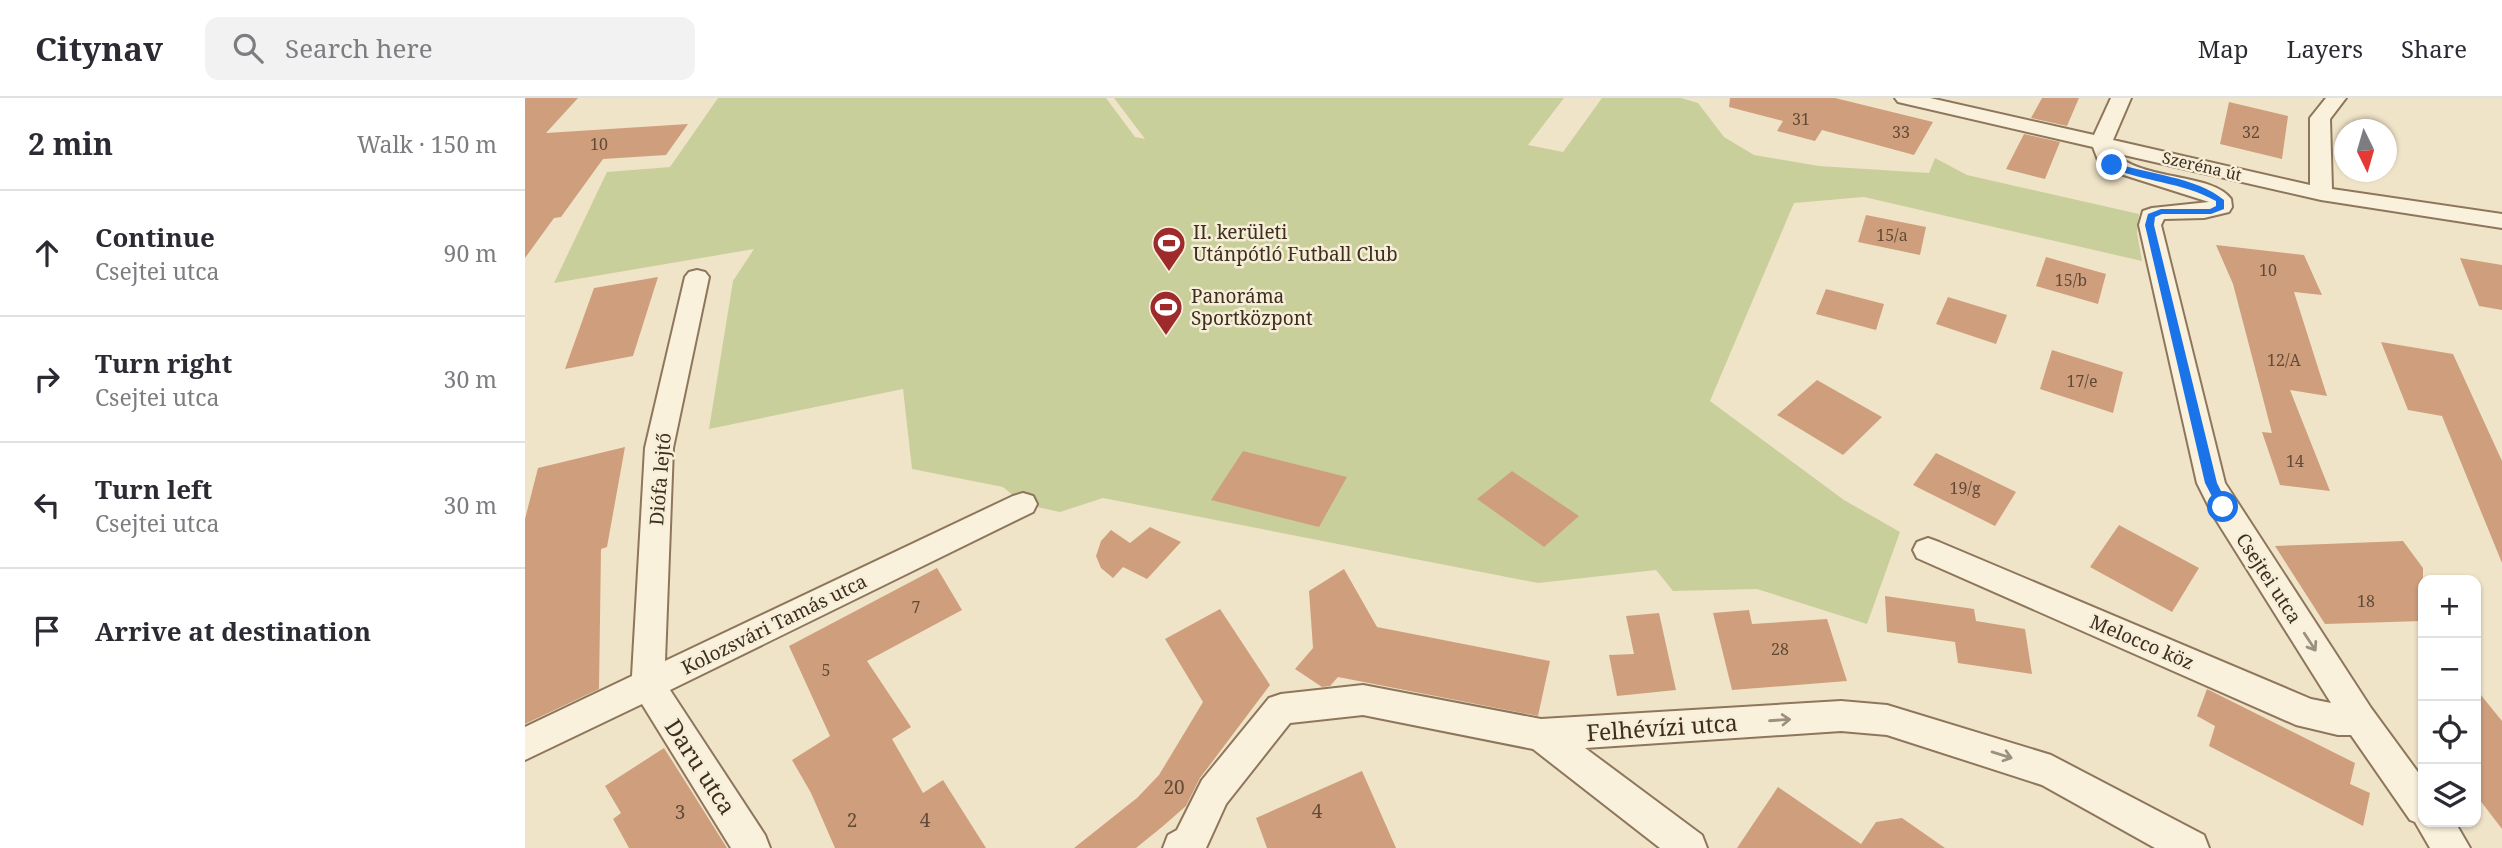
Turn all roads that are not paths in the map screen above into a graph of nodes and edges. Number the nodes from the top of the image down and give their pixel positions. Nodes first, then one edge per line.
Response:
1 (1905, 98) edge
2 (2121, 98) edge
3 (2336, 98) edge
4 (1924, 101) edge
5 (2102, 143) junction
6 (2321, 194) junction
7 (2502, 221) edge
8 (697, 276) dead end
9 (1023, 504) dead end
10 (1928, 550) dead end
11 (648, 685) junction
12 (2359, 719) junction
13 (1541, 735) junction
14 (525, 744) edge
15 (2418, 801) edge
16 (2437, 827) edge
17 (1189, 846) edge
18 (752, 848) edge
19 (1689, 848) edge
20 (2191, 848) edge
21 (2452, 848) edge

1 - 4 street, Szeréna út
2 - 5 street
3 - 6 street
4 - 5 street, Szeréna út
5 - 6 street, Szeréna út
5 -> 12 street, Csejtei utca
6 - 7 street, Szeréna út
8 - 11 street, Diófa lejtő
9 - 11 street, Kolozsvári Tamás utca
10 - 12 street, Melocco köz
11 - 14 street, Kolozsvári Tamás utca
11 - 18 street, Daru utca
12 - 15 street, Csejtei utca
13 - 17 street, Felhévízi utca
13 - 19 street
13 -> 20 street, Felhévízi utca
16 - 21 street

